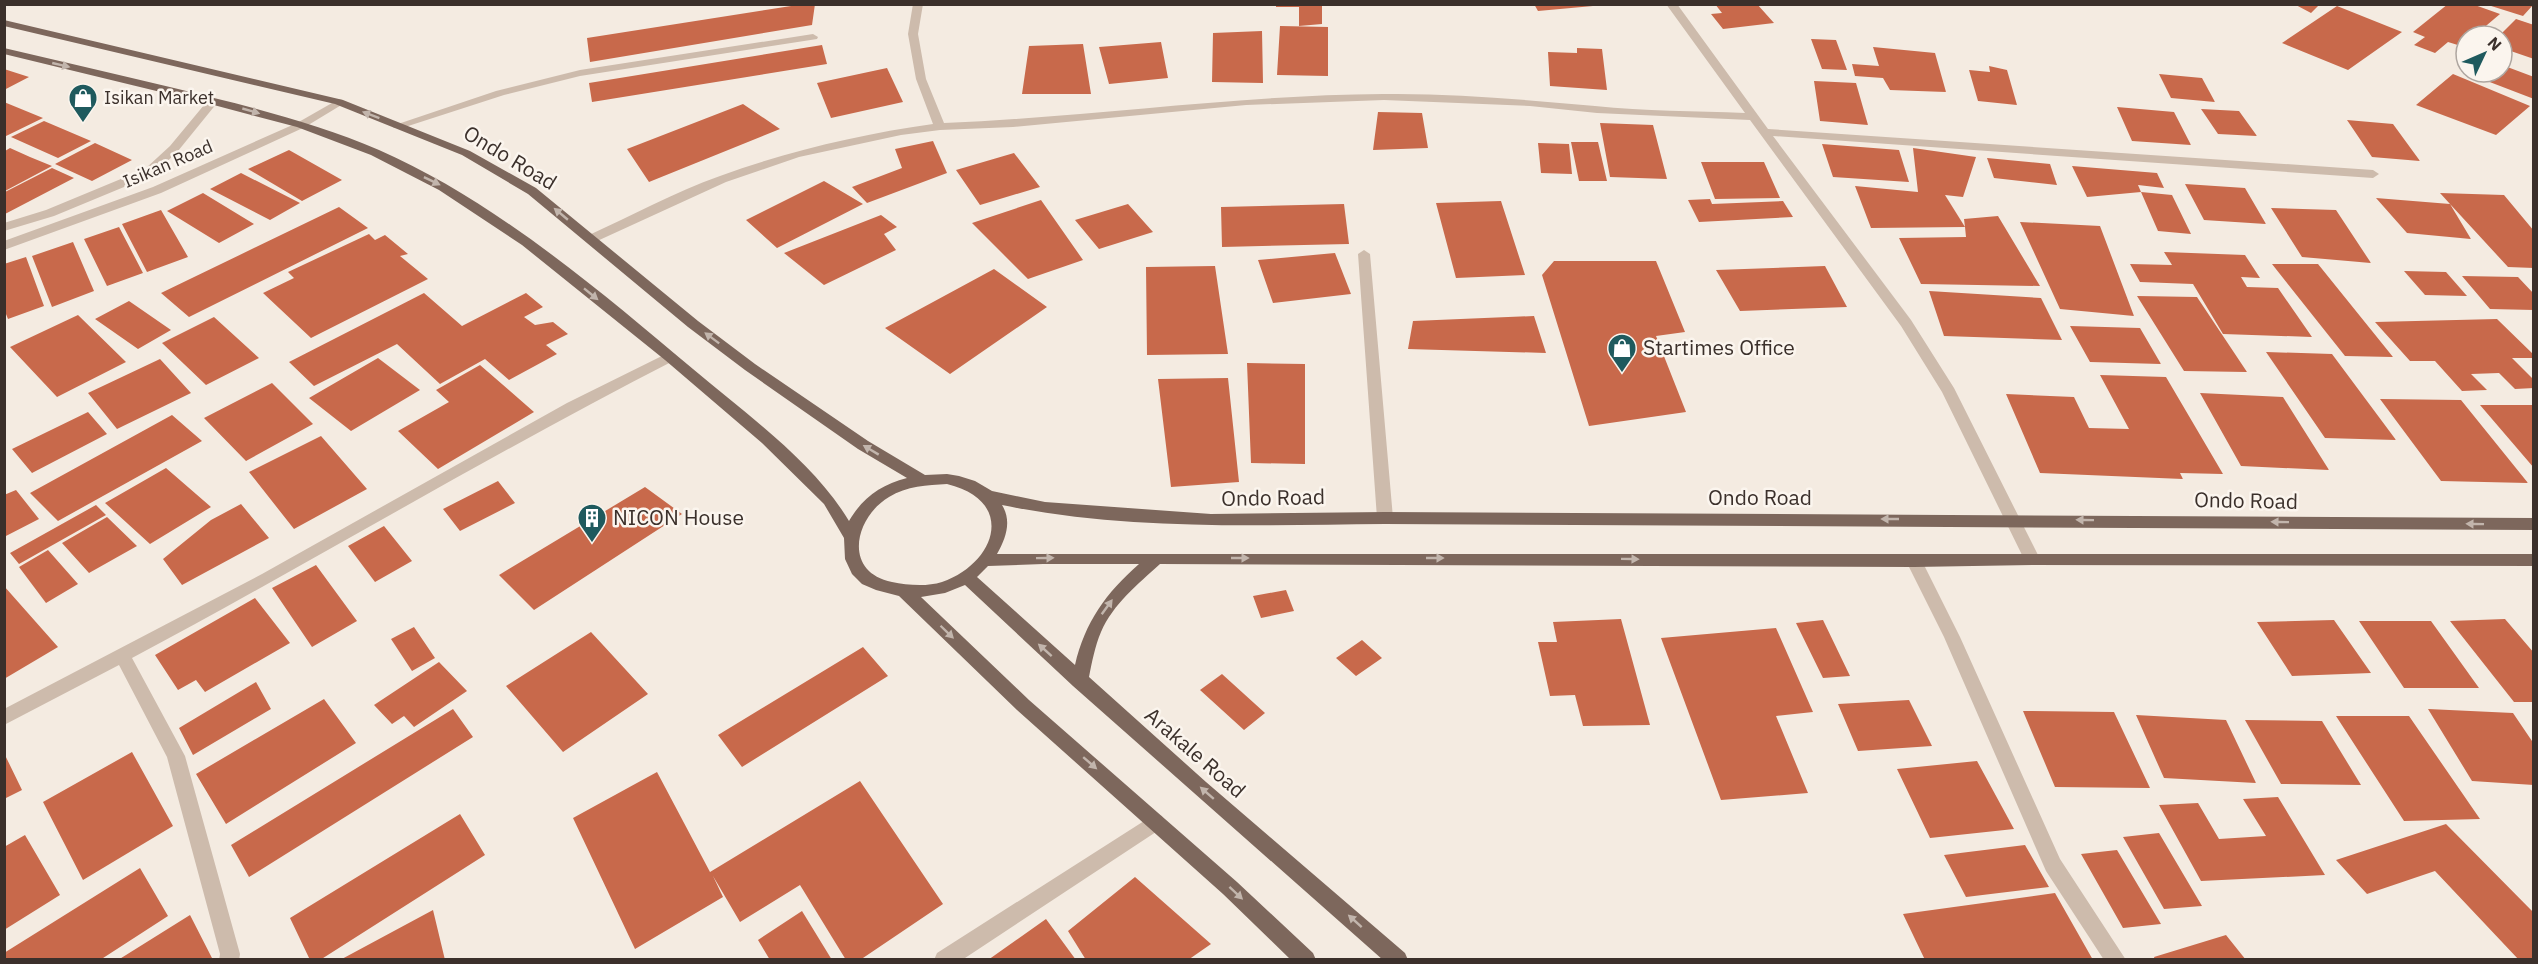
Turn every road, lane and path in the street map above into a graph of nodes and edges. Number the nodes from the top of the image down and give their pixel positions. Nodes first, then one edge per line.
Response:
1 (918, 4) edge
2 (1671, 4) edge
3 (4, 23) edge
4 (813, 37) dead end
5 (4, 51) edge
6 (213, 101) junction
7 (339, 102) junction
8 (1754, 117) junction
9 (301, 125) junction
10 (398, 126) junction
11 (940, 127) junction
12 (1766, 132) junction
13 (2373, 174) dead end
14 (4, 226) edge
15 (591, 239) junction
16 (4, 246) edge
17 (1364, 254) dead end
18 (670, 357) junction
19 (922, 480) junction
20 (987, 496) junction
21 (1385, 518) junction
22 (2014, 520) junction
23 (2534, 525) edge
24 (850, 535) junction
25 (1156, 558) junction
26 (2032, 559) junction
27 (986, 560) junction
28 (2534, 560) edge
29 (1914, 561) junction
30 (966, 577) junction
31 (904, 591) junction
32 (123, 656) junction
33 (1079, 681) junction
34 (4, 718) edge
35 (1155, 822) junction
36 (229, 960) edge
37 (944, 960) edge
38 (1306, 960) edge
39 (1398, 960) edge
40 (2116, 960) edge

1 - 11 street
2 - 8 street
3 - 7 main road, Ondo Road
4 - 10 street
5 -> 6 main road
6 -> 9 main road
6 - 14 street
7 - 9 street, Isikan Road
10 -> 7 main road, Ondo Road
8 - 11 street
8 - 12 street
9 - 16 street, Isikan Road
9 -> 18 main road
15 -> 10 main road, Ondo Road
11 - 15 street
12 - 13 street
12 - 22 street
19 -> 15 main road, Ondo Road
17 - 21 street
18 - 24 main road
18 - 32 street
19 - 20 main road
19 - 24 main road
20 - 21 main road, Ondo Road
20 - 27 main road
22 -> 21 main road, Ondo Road
23 -> 22 main road, Ondo Road
22 - 26 street
24 - 31 main road
27 -> 25 main road
25 -> 29 main road
33 -> 25 main road
26 - 28 main road
26 - 29 main road
27 - 30 main road
29 - 40 street
30 - 31 main road
33 -> 30 main road, Arakale Road
31 -> 35 main road
32 - 34 street
32 - 36 street
39 -> 33 main road, Arakale Road
35 - 37 street
35 -> 38 main road

